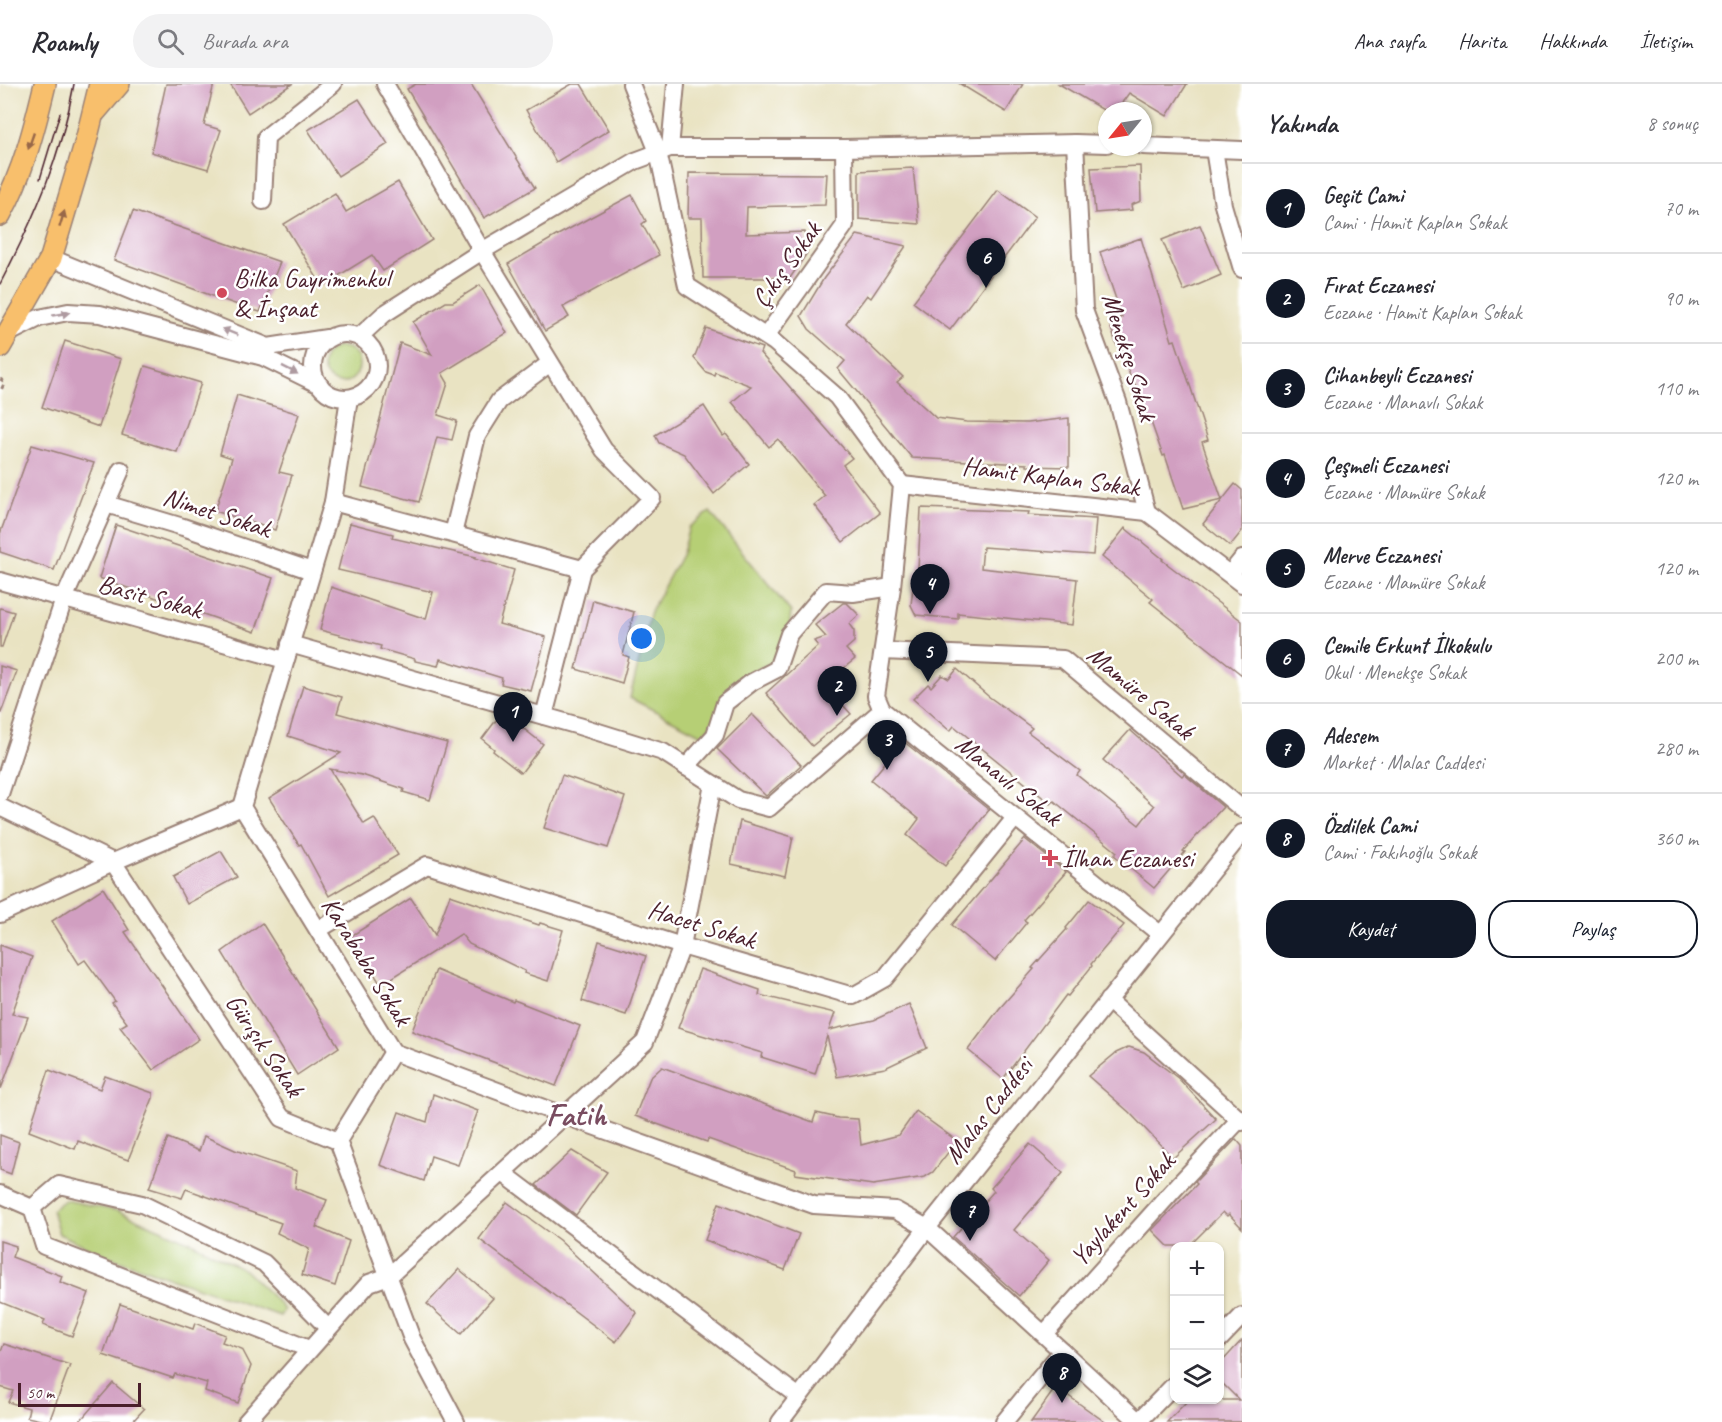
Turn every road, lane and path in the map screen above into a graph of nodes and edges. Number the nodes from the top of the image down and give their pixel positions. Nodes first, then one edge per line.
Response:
1 (45, 84) edge
2 (100, 84) edge
3 (119, 84) edge
4 (333, 84) edge
5 (385, 84) edge
6 (632, 84) edge
7 (676, 84) edge
8 (92, 115) junction
9 (1075, 143) junction
10 (1098, 144) edge
11 (1152, 146) edge
12 (844, 148) junction
13 (1214, 149) junction
14 (664, 150) junction
15 (1242, 150) edge
16 (262, 201) dead end
17 (0, 214) edge
18 (482, 251) junction
19 (51, 258) junction
20 (1242, 269) edge
21 (766, 336) junction
22 (359, 337) junction
23 (327, 338) junction
24 (4, 340) edge
25 (550, 363) junction
26 (0, 379) edge
27 (320, 385) junction
28 (0, 392) edge
29 (349, 398) junction
30 (121, 470) dead end
31 (902, 485) junction
32 (333, 502) junction
33 (106, 504) junction
34 (1147, 512) junction
35 (453, 534) junction
36 (1242, 559) edge
37 (582, 569) junction
38 (312, 571) junction
39 (1236, 579) edge
40 (0, 581) edge
41 (892, 587) junction
42 (64, 598) junction
43 (883, 651) junction
44 (288, 652) junction
45 (882, 710) junction
46 (544, 716) junction
47 (686, 767) junction
48 (713, 784) junction
49 (0, 794) edge
50 (0, 807) edge
51 (242, 807) junction
52 (1242, 809) edge
53 (1015, 818) junction
54 (1242, 833) edge
55 (113, 862) junction
56 (3, 910) edge
57 (318, 930) junction
58 (1160, 934) junction
59 (682, 946) junction
60 (1108, 999) junction
61 (393, 1052) junction
62 (565, 1116) junction
63 (1241, 1121) edge
64 (338, 1141) junction
65 (503, 1173) junction
66 (0, 1194) edge
67 (32, 1208) junction
68 (927, 1228) junction
69 (389, 1276) junction
70 (1242, 1316) edge
71 (328, 1328) junction
72 (1044, 1334) junction
73 (1224, 1335) edge
74 (309, 1349) junction
75 (1062, 1351) junction
76 (1170, 1388) edge
77 (799, 1397) junction
78 (787, 1420) edge
79 (246, 1422) edge
80 (456, 1422) edge
81 (1004, 1422) edge
82 (1139, 1422) edge

1 -> 17 main road
2 - 8 main road
3 - 8 main road
4 - 16 street
5 - 18 street
6 - 14 street
7 - 14 street
19 -> 8 main road
9 - 10 street
9 - 12 street
9 - 34 street, Menekşe Sokak
11 - 13 street
12 - 14 street
12 - 21 street, Çıkış Sokak
13 - 15 street
13 - 20 street
14 - 18 street
14 - 21 street
18 - 22 street
18 - 25 street
23 -> 19 street
19 - 24 main road
21 - 31 street
22 - 23 street
22 - 29 street
23 - 27 street
24 -> 27 street
25 - 35 street
25 - 37 street
26 - 28 path
27 - 29 street
29 - 32 street
30 - 33 street
31 - 34 street, Hamit Kaplan Sokak
31 - 41 street
32 - 35 street
32 - 38 street
33 - 38 street, Nimet Sokak
33 - 42 street
34 - 39 street, Hamit Kaplan Sokak
35 - 37 street
36 - 39 street
37 - 46 street
38 - 44 street
40 - 42 street, Basit Sokak
41 - 43 street
41 - 47 street
42 - 44 street, Basit Sokak
42 - 49 street
43 - 45 street
43 - 52 street, Mamüre Sokak
44 - 46 street
44 - 51 street
45 - 48 street
45 - 53 street, Manavlı Sokak
46 - 47 street
47 - 48 street
48 - 59 street
50 - 55 street
51 - 55 street
51 - 57 street, Karababa Sokak
53 - 58 street, Manavlı Sokak
53 - 59 street, Hacet Sokak
54 - 58 street, Malas Caddesi
55 - 56 street
55 - 64 street, Gürışık Sokak
57 - 59 street, Hacet Sokak
57 - 61 street, Karababa Sokak
58 - 60 street, Malas Caddesi
59 - 62 street
60 - 63 street
60 - 68 street, Malas Caddesi
61 - 62 street, Karababa Sokak
61 - 64 street
62 - 65 street
62 - 68 street, Karababa Sokak
63 - 72 street, Yaylakent Sokak
64 - 69 street
65 - 69 street
65 - 77 street
66 - 67 street
67 - 71 street
67 - 74 street
68 - 72 street, Karababa Sokak
68 - 77 street, Malas Caddesi
69 - 71 street
69 - 80 street
70 - 73 street
71 - 74 street
72 - 75 street, Karababa Sokak
74 - 79 street
75 - 81 street
75 - 82 street, Karababa Sokak
76 - 82 street
77 - 78 street, Malas Caddesi

